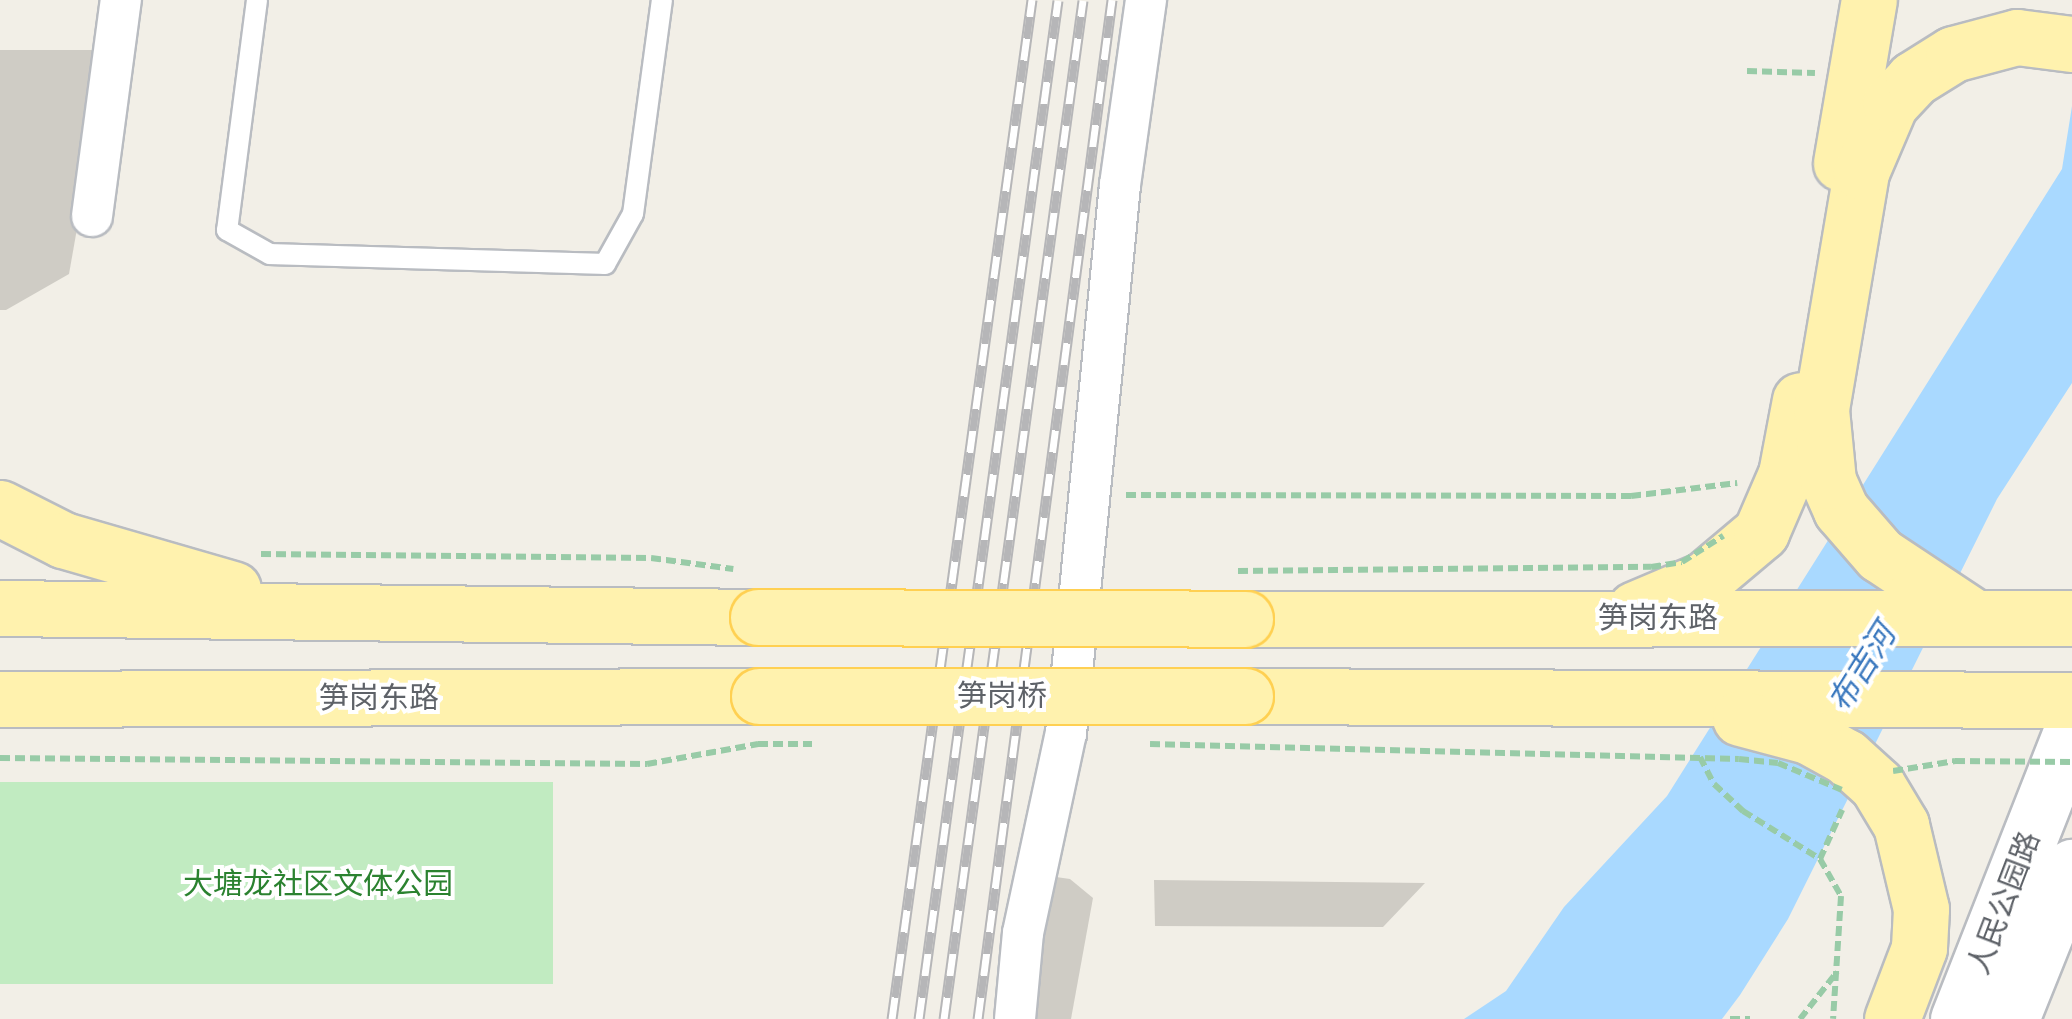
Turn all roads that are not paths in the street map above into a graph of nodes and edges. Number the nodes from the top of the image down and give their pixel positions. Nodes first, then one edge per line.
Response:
1 (121, 0) edge
2 (257, 0) edge
3 (662, 0) edge
4 (1146, 0) edge
5 (1870, 0) edge
6 (2072, 44) edge
7 (92, 216) dead end
8 (1833, 271) junction
9 (0, 508) edge
10 (0, 608) edge
11 (344, 611) junction
12 (1598, 618) junction
13 (1975, 618) junction
14 (2072, 618) edge
15 (0, 699) edge
16 (1669, 699) junction
17 (2072, 700) edge
18 (758, 720) joint
19 (2072, 730) edge
20 (2072, 867) edge
21 (1015, 1019) edge
22 (1892, 1019) edge
23 (1958, 1019) edge
24 (2010, 1019) edge

1 - 7 street
2 - 3 lane
4 - 21 street
5 - 8 main road
6 - 8 main road
8 - 12 main road
8 - 13 main road
9 - 11 main road
10 - 11 main road
11 - 12 main road, 笋岗东路, bridge
12 - 13 main road, 笋岗东路
13 - 14 main road, 笋岗东路
15 - 18 main road, 笋岗东路
16 - 17 main road
16 - 18 main road, 笋岗桥, bridge
16 - 22 main road
19 - 23 main road, 人民公园路
20 - 24 main road, 人民公园路

